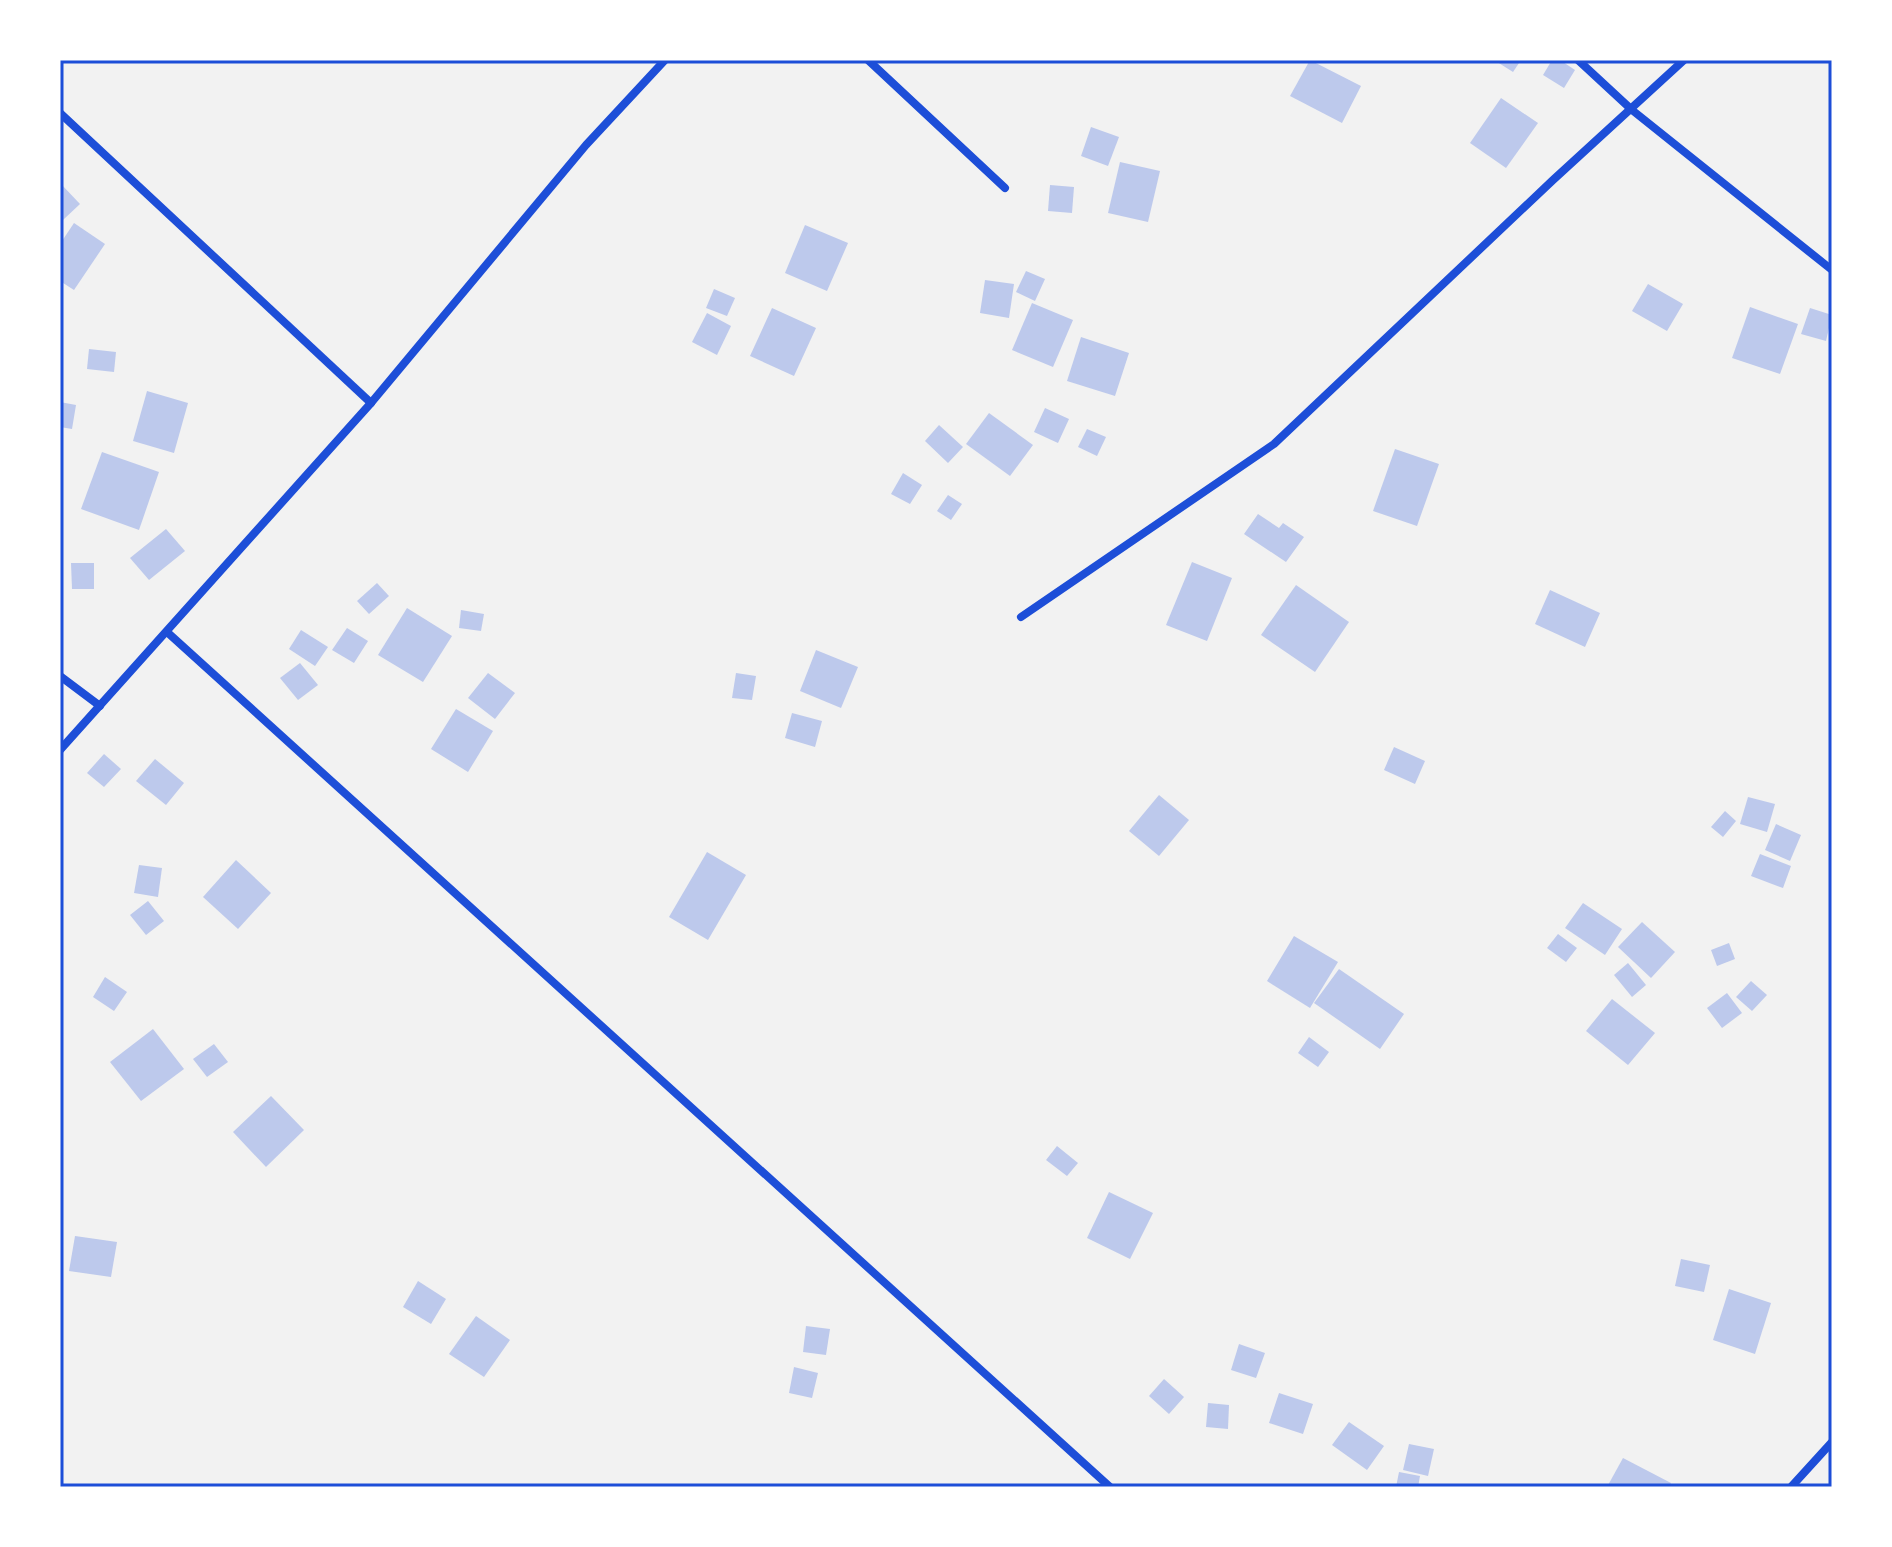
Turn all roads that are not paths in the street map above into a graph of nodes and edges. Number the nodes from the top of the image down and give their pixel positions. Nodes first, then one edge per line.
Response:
1 (665, 60) edge
2 (868, 60) edge
3 (1578, 60) edge
4 (1684, 60) edge
5 (1632, 110) junction
6 (60, 113) edge
7 (1005, 188) dead end
8 (1832, 270) edge
9 (371, 403) junction
10 (1021, 617) dead end
11 (167, 632) junction
12 (60, 676) edge
13 (100, 706) junction
14 (60, 750) edge
15 (1832, 1442) edge
16 (1110, 1487) edge
17 (1791, 1487) edge

1 - 9 street
2 - 7 street
3 - 5 street
4 - 5 street
5 - 8 street
5 - 10 street
6 - 9 street
9 - 11 street
11 - 13 street
11 - 16 street
12 - 13 street
13 - 14 street
15 - 17 street

